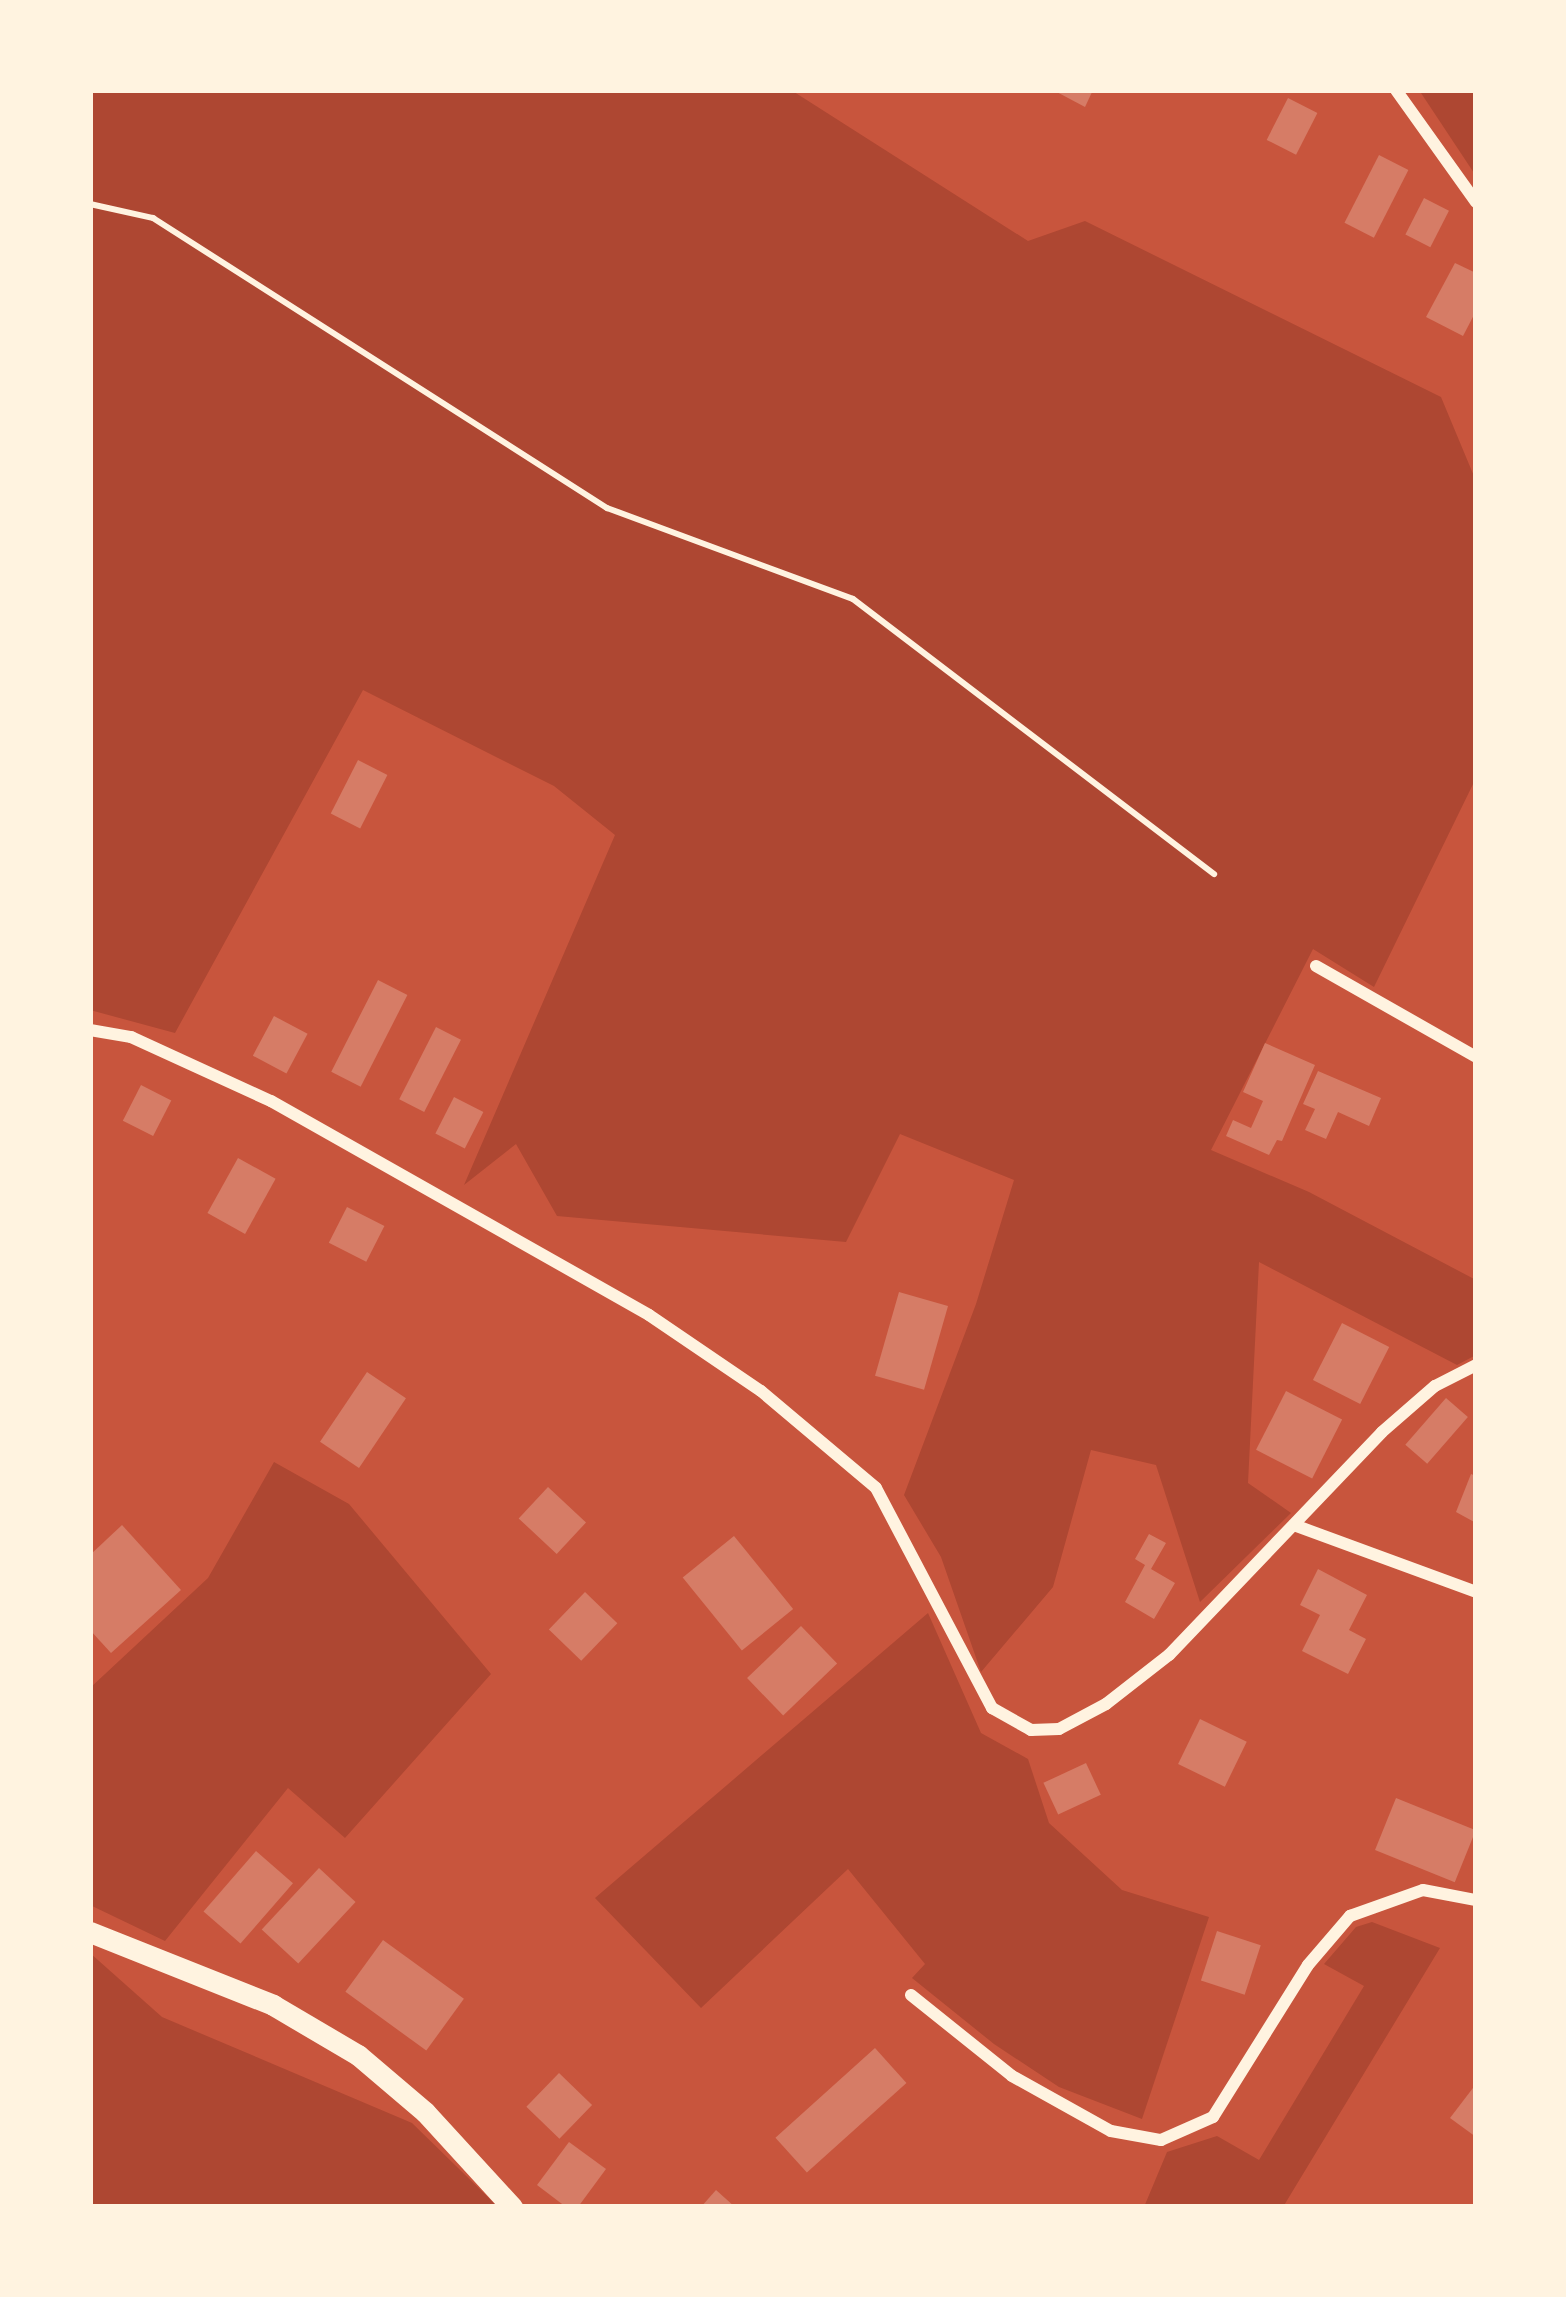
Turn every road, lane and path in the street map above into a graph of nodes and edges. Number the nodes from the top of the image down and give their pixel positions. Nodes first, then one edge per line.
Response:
1 (1396, 90) edge
2 (1476, 202) edge
3 (90, 204) edge
4 (1214, 874) dead end
5 (1316, 966) dead end
6 (90, 1030) edge
7 (1476, 1057) edge
8 (1476, 1365) edge
9 (1294, 1525) junction
10 (1476, 1592) edge
11 (1476, 1900) edge
12 (90, 1932) edge
13 (911, 1995) dead end
14 (512, 2207) edge

1 - 2 street
3 - 4 path
5 - 7 street
6 - 9 street
8 - 9 street
9 - 10 street
11 - 13 street
12 - 14 street

